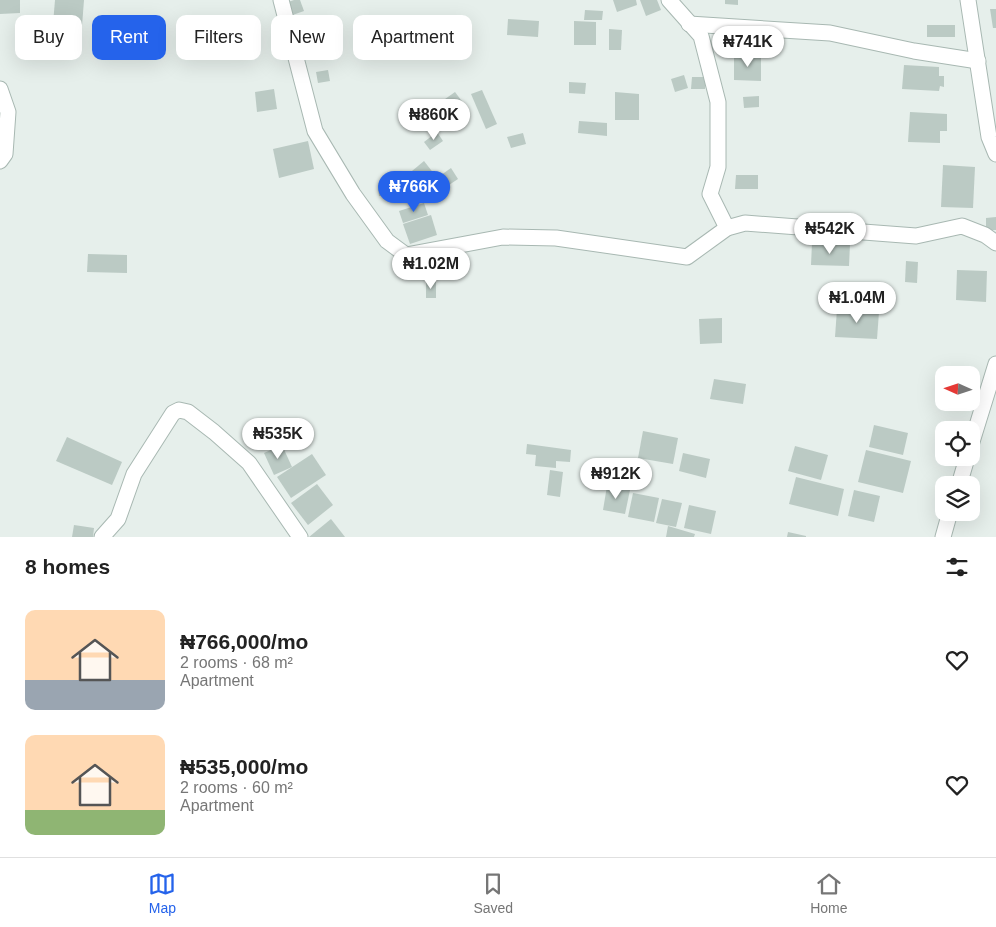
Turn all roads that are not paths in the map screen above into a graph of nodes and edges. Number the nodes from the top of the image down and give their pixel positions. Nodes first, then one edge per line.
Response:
1 (281, 0) edge
2 (669, 0) edge
3 (968, 0) edge
4 (689, 24) junction
5 (978, 61) junction
6 (0, 89) edge
7 (996, 154) edge
8 (0, 161) edge
9 (727, 228) junction
10 (996, 243) edge
11 (996, 364) edge
12 (978, 421) edge
13 (947, 521) edge
14 (102, 537) edge
15 (300, 537) edge
16 (943, 537) edge

1 - 9 street
2 - 4 street
3 - 5 street
4 - 5 street
4 - 9 street
5 - 7 street
6 - 8 street
9 - 10 street
11 - 12 street
13 - 16 street
14 - 15 street

